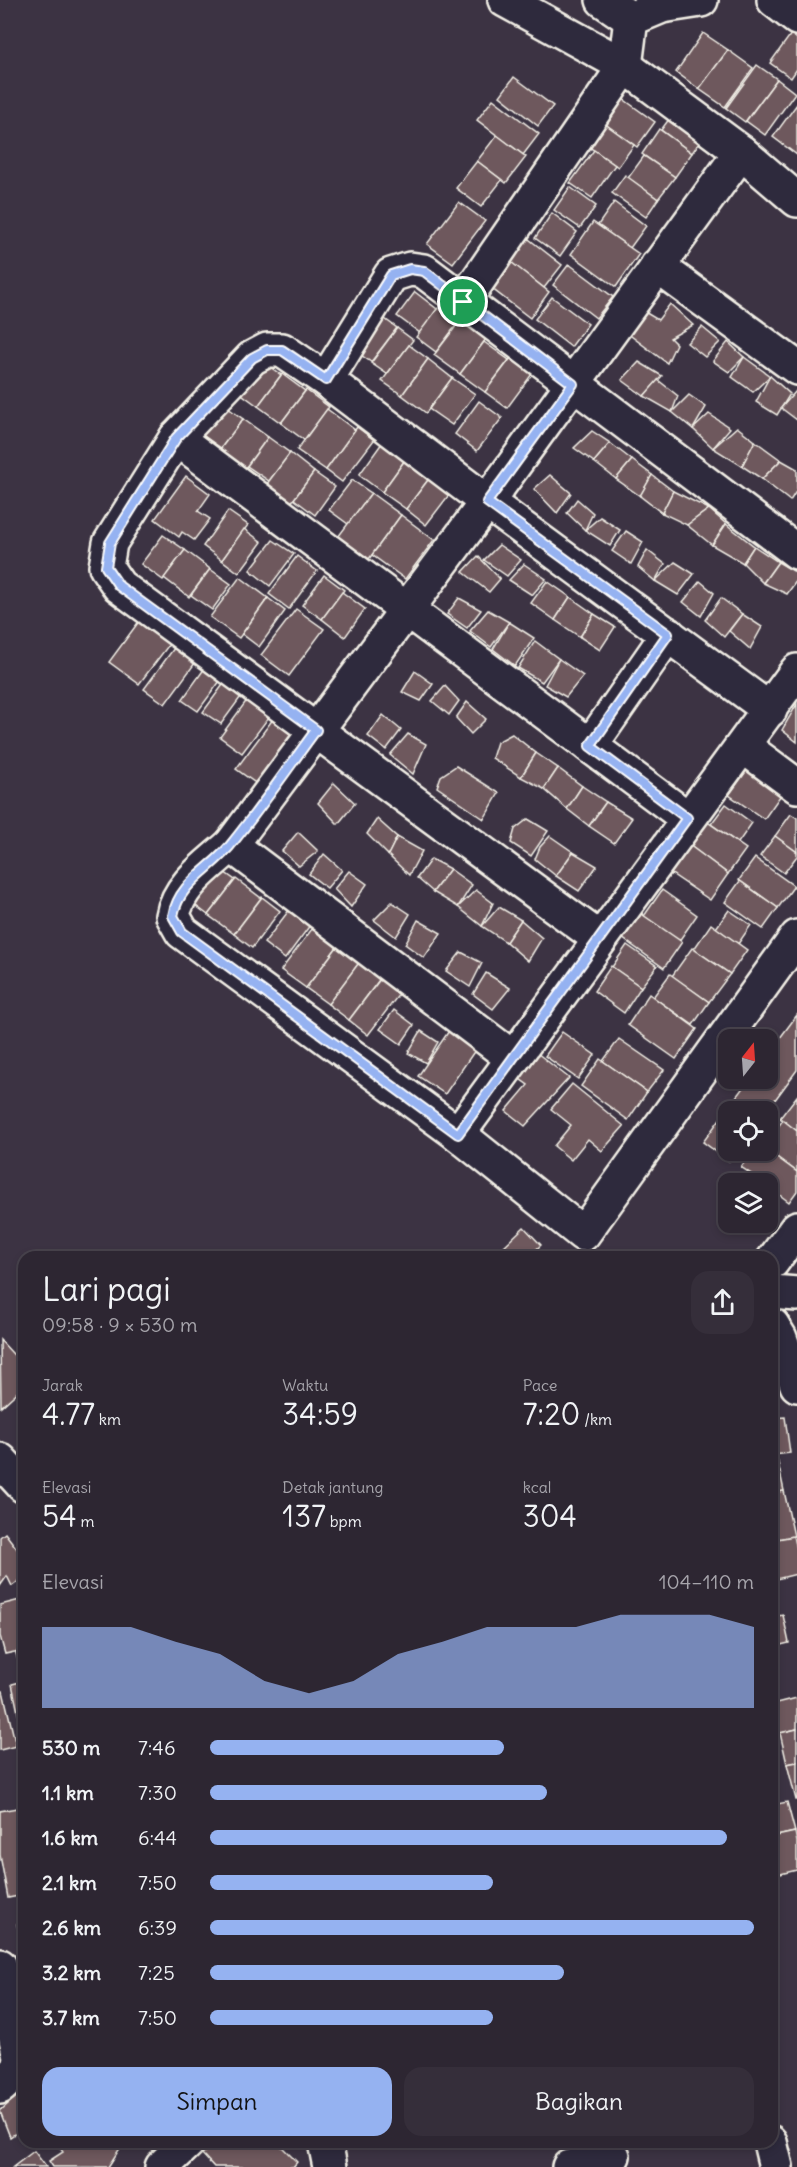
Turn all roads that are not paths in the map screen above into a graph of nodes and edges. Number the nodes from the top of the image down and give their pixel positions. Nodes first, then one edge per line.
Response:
1 (505, 0) edge
2 (603, 0) edge
3 (701, 0) edge
4 (774, 0) edge
5 (797, 18) edge
6 (631, 19) junction
7 (625, 66) junction
8 (741, 152) junction
9 (797, 200) edge
10 (657, 266) junction
11 (463, 302) junction
12 (797, 368) edge
13 (326, 380) junction
14 (573, 384) junction
15 (176, 438) junction
16 (487, 502) junction
17 (797, 552) edge
18 (405, 609) junction
19 (668, 634) junction
20 (797, 671) edge
21 (770, 710) junction
22 (316, 730) junction
23 (590, 746) junction
24 (743, 747) junction
25 (797, 786) edge
26 (687, 818) junction
27 (231, 845) junction
28 (797, 937) edge
29 (600, 939) junction
30 (513, 1058) junction
31 (458, 1134) junction
32 (797, 1228) edge
33 (584, 1246) edge
34 (778, 1254) edge
35 (778, 1292) edge
36 (797, 1294) edge
37 (778, 1335) edge
38 (797, 1385) edge
39 (0, 1460) edge
40 (18, 1480) edge
41 (0, 1966) edge
42 (18, 2044) edge
43 (18, 2068) edge
44 (0, 2087) edge
45 (182, 2148) edge
46 (326, 2148) edge
47 (771, 2148) edge
48 (612, 2155) edge
49 (162, 2167) edge
50 (330, 2167) edge
51 (569, 2167) edge
52 (776, 2167) edge

1 - 7 street
2 - 6 street
3 - 6 street
4 - 5 street
6 - 7 street
7 - 8 street
7 - 11 street
8 - 9 street
8 - 10 street
10 - 12 street
10 - 14 street
11 - 13 street
11 - 14 street
13 - 15 street
13 - 16 street
14 - 16 street
14 - 17 street
15 - 18 street
15 - 22 street
16 - 18 street
16 - 19 street
18 - 22 street
18 - 23 street
19 - 21 street
19 - 23 street
20 - 21 street
21 - 24 street
22 - 27 street
22 - 29 street
23 - 26 street
24 - 25 street
24 - 26 street
26 - 29 street
27 - 30 street
27 - 31 street
28 - 33 street
29 - 30 street
30 - 31 street
31 - 33 street
32 - 34 street
35 - 36 street
37 - 38 street
39 - 40 street
41 - 42 street
43 - 44 street
45 - 49 street
46 - 50 street
47 - 52 street
48 - 51 street

